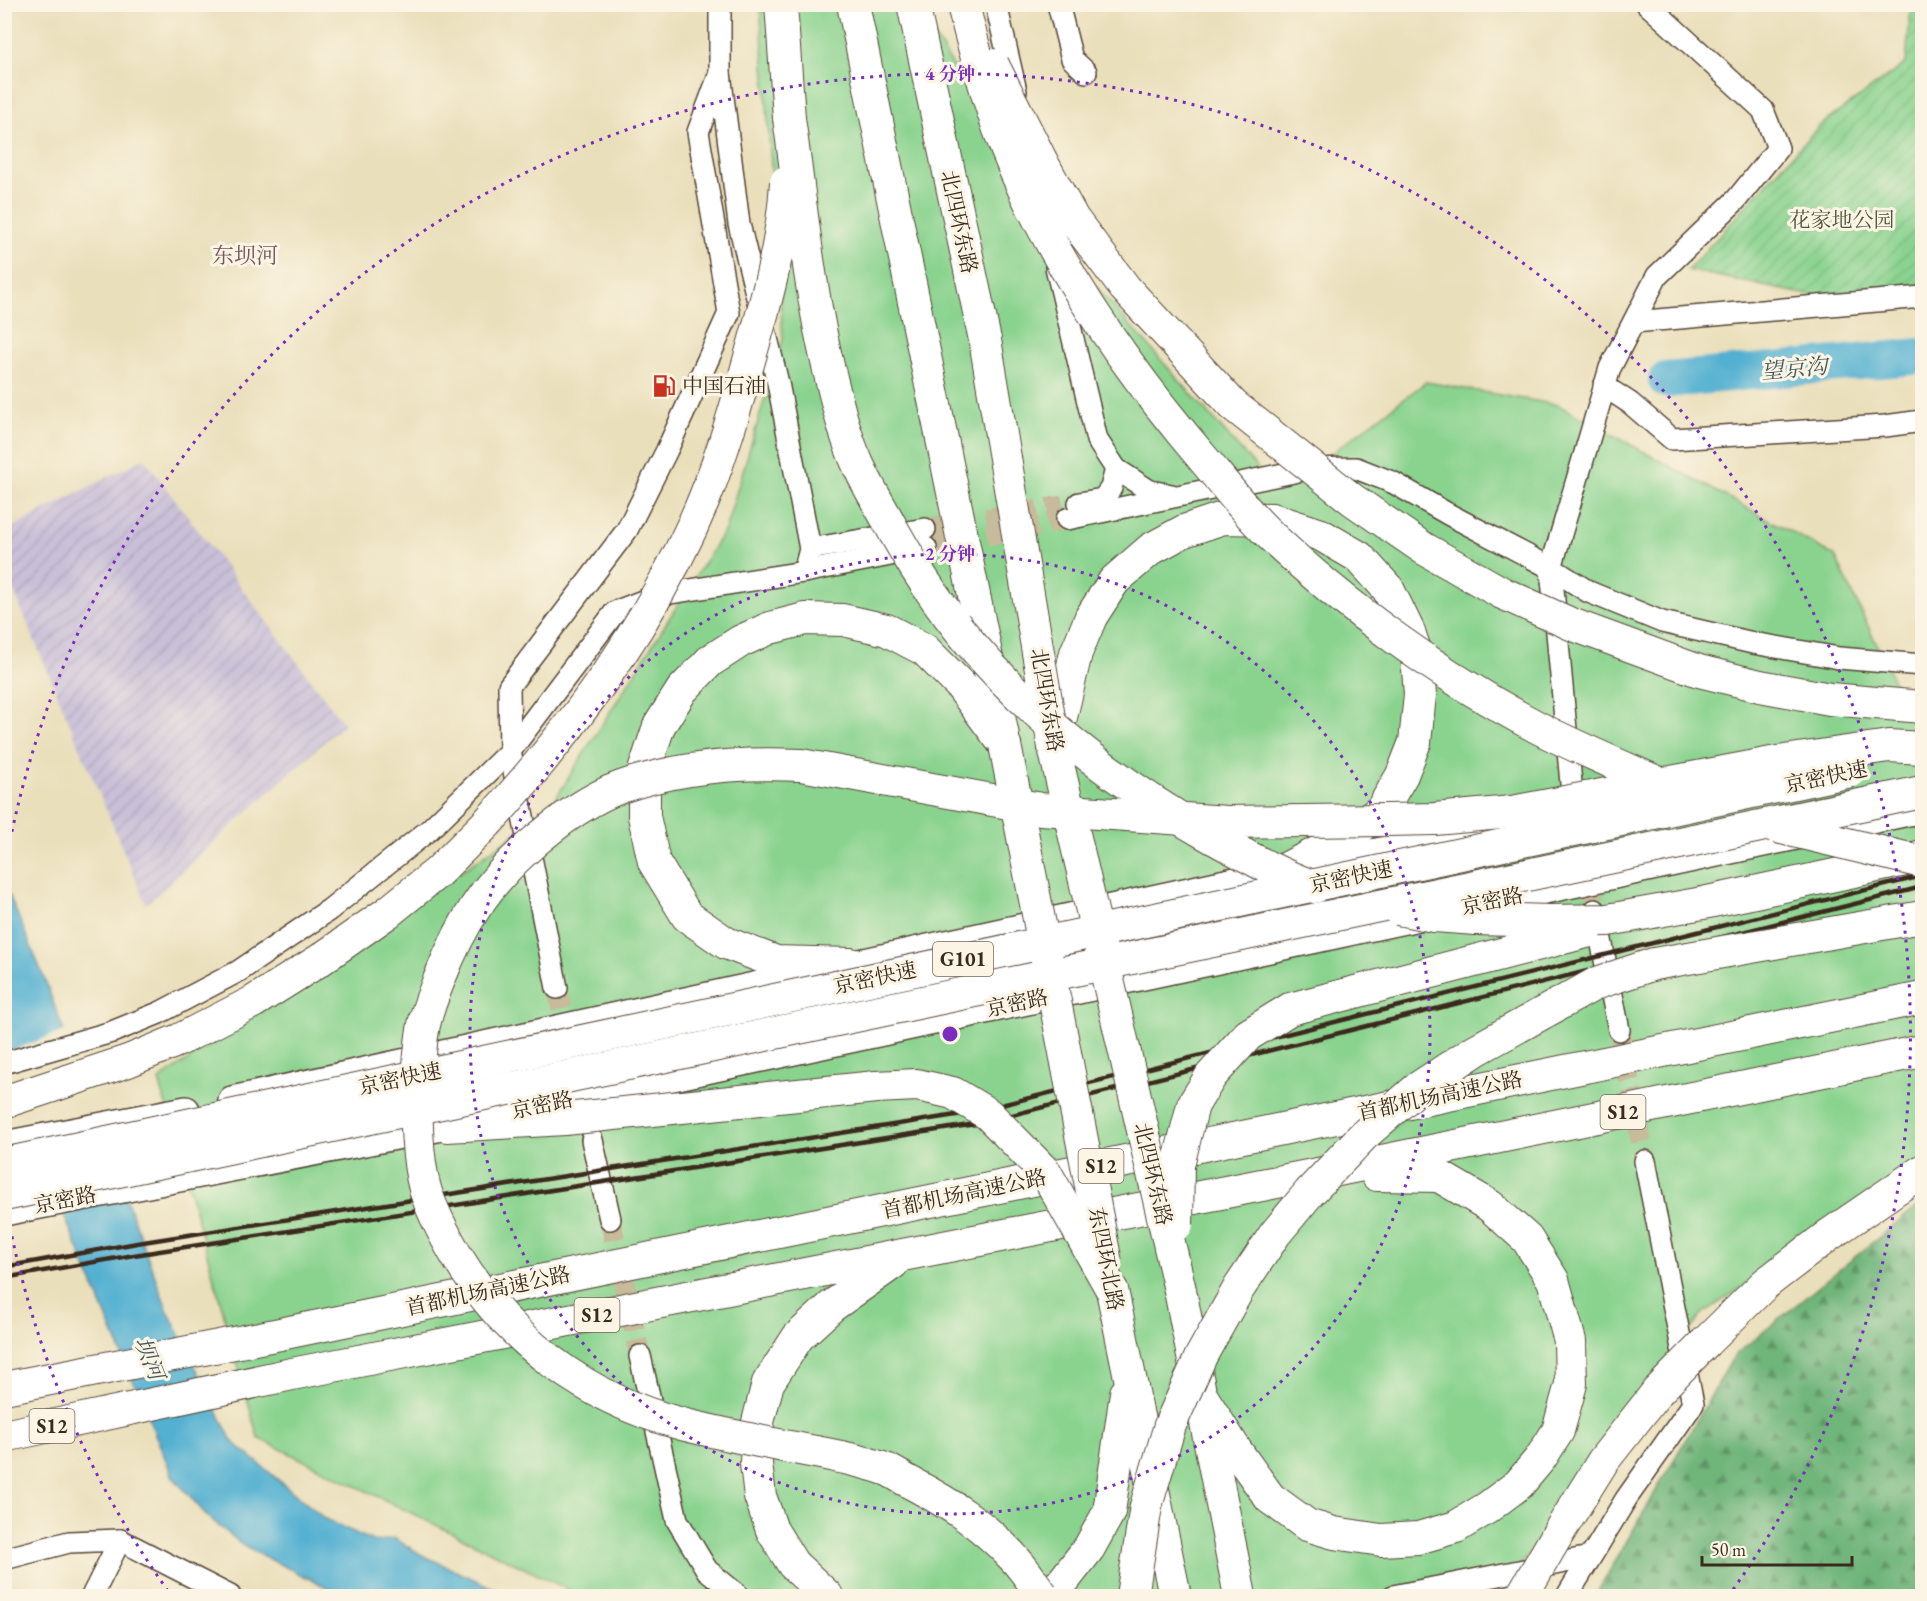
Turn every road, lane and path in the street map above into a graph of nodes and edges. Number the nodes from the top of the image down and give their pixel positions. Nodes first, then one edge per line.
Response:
1 (720, 4) edge
2 (781, 4) edge
3 (853, 4) edge
4 (913, 4) edge
5 (996, 4) edge
6 (1058, 4) edge
7 (1647, 4) edge
8 (963, 7) edge
9 (1086, 72) dead end
10 (720, 73) junction
11 (789, 118) junction
12 (1923, 297) edge
13 (1634, 322) junction
14 (1604, 386) junction
15 (1923, 421) edge
16 (1116, 469) junction
17 (1181, 496) junction
18 (810, 549) junction
19 (1551, 568) junction
20 (804, 572) junction
21 (1923, 665) edge
22 (1923, 707) edge
23 (1005, 745) junction
24 (1054, 747) junction
25 (1923, 747) edge
26 (510, 751) junction
27 (1923, 756) edge
28 (1923, 792) edge
29 (1572, 794) tunnel mouth
30 (1923, 809) edge
31 (1923, 856) edge
32 (1923, 862) edge
33 (1281, 871) junction
34 (1702, 903) junction
35 (1595, 909) tunnel mouth
36 (1923, 917) edge
37 (851, 964) junction
38 (557, 988) tunnel mouth
39 (1923, 998) edge
40 (1619, 1030) tunnel mouth
41 (1923, 1051) edge
42 (4, 1063) edge
43 (4, 1102) edge
44 (447, 1126) junction
45 (592, 1140) dead end
46 (4, 1145) edge
47 (1645, 1161) tunnel mouth
48 (4, 1164) edge
49 (1923, 1172) edge
50 (1323, 1173) junction
51 (5, 1206) edge
52 (609, 1219) tunnel mouth
53 (903, 1256) junction
54 (1112, 1290) junction
55 (1180, 1290) junction
56 (640, 1356) tunnel mouth
57 (1129, 1369) junction
58 (4, 1388) edge
59 (1199, 1392) junction
60 (4, 1436) edge
61 (120, 1540) junction
62 (1590, 1557) junction
63 (4, 1559) edge
64 (1523, 1594) edge
65 (92, 1596) edge
66 (230, 1596) edge
67 (739, 1596) edge
68 (826, 1596) edge
69 (1044, 1596) edge
70 (1132, 1596) edge
71 (1175, 1596) edge
72 (1240, 1596) edge
73 (1393, 1596) edge
74 (1567, 1596) edge

1 - 10 street
2 - 11 highway
3 - 23 highway, bridge
4 - 24 highway, 北四环东路, bridge
5 - 16 street
6 - 9 street
7 - 13 street
8 - 22 highway, bridge
8 - 32 highway, bridge
10 - 18 street
10 - 26 street
11 - 34 highway, bridge
11 - 43 highway, bridge
12 - 13 street
13 - 14 street
14 - 15 street
14 - 19 street
16 - 17 street
16 - 17 street
17 - 19 street
18 - 20 street
18 - 20 street
19 - 21 street
19 - 29 street
20 - 26 street
23 - 37 highway
23 - 54 highway, 东四环北路, bridge
24 - 33 highway, bridge
24 - 55 highway, 北四环东路, bridge
25 - 33 main road, G101
25 - 69 highway, bridge
26 - 38 street
26 - 42 street
27 - 48 highway, 京密快速 / G101, bridge
28 - 51 highway, 京密快速 / G101, bridge
30 - 44 main road, 京密路
31 - 34 highway
33 - 37 main road, G101
34 - 55 highway, bridge
35 - 40 street
36 - 70 highway, bridge
37 - 46 main road, G101
39 - 58 highway, 首都机场高速公路 / S12
41 - 50 highway, 首都机场高速公路 / S12
44 - 51 main road, 京密路
44 - 54 highway, bridge
45 - 52 street
47 - 62 street
49 - 64 highway, bridge
50 - 53 highway, 首都机场高速公路 / S12
50 - 59 highway
53 - 60 highway, 首都机场高速公路 / S12
53 - 68 highway
54 - 57 highway, 东四环北路
55 - 59 highway, 北四环东路, bridge
56 - 67 street
57 - 69 highway
57 - 71 highway, 东四环北路, bridge
59 - 72 highway
61 - 63 street
61 - 65 street
61 - 66 street
62 - 73 street
62 - 74 street

